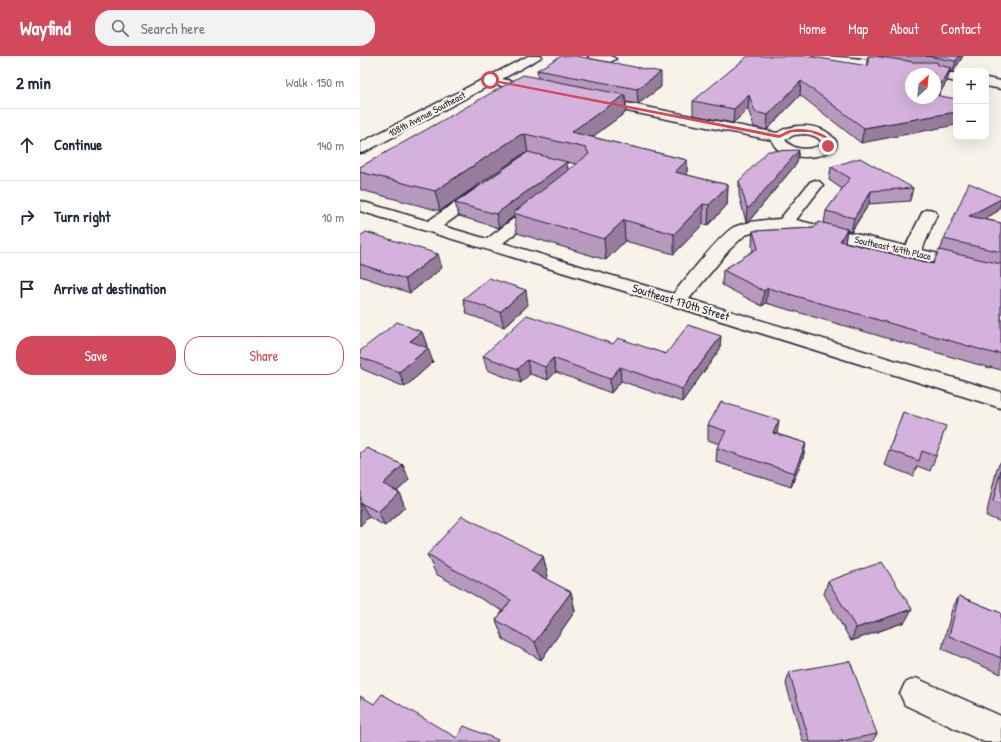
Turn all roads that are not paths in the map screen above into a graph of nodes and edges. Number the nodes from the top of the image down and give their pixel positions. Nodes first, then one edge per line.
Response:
1 (536, 56) edge
2 (594, 56) edge
3 (822, 56) edge
4 (610, 59) dead end
5 (905, 69) edge
6 (941, 75) edge
7 (953, 77) edge
8 (490, 80) junction
9 (989, 83) edge
10 (1001, 85) edge
11 (545, 91) edge
12 (584, 98) edge
13 (779, 137) dead end
14 (360, 149) edge
15 (496, 181) edge
16 (815, 185) dead end
17 (552, 196) edge
18 (360, 206) edge
19 (929, 214) dead end
20 (785, 224) junction
21 (430, 227) junction
22 (490, 245) junction
23 (912, 253) junction
24 (1001, 274) edge
25 (677, 301) junction
26 (1001, 400) edge
27 (916, 694) dead end
28 (1001, 733) edge

1 - 8 street, 108th Avenue Southeast
2 - 4 street
3 - 5 street
6 - 7 street
8 - 11 street
8 - 14 street, 108th Avenue Southeast
9 - 10 street
12 - 13 street
15 - 21 street
16 - 20 street
17 - 22 street
18 - 21 street, Southeast 170th Street
19 - 23 street
20 - 23 street, Southeast 169th Place
20 - 25 street, Southeast 169th Place
21 - 22 street, Southeast 170th Street
22 - 25 street, Southeast 170th Street
23 - 24 street, Southeast 169th Place
25 - 26 street, Southeast 170th Street
27 - 28 street

